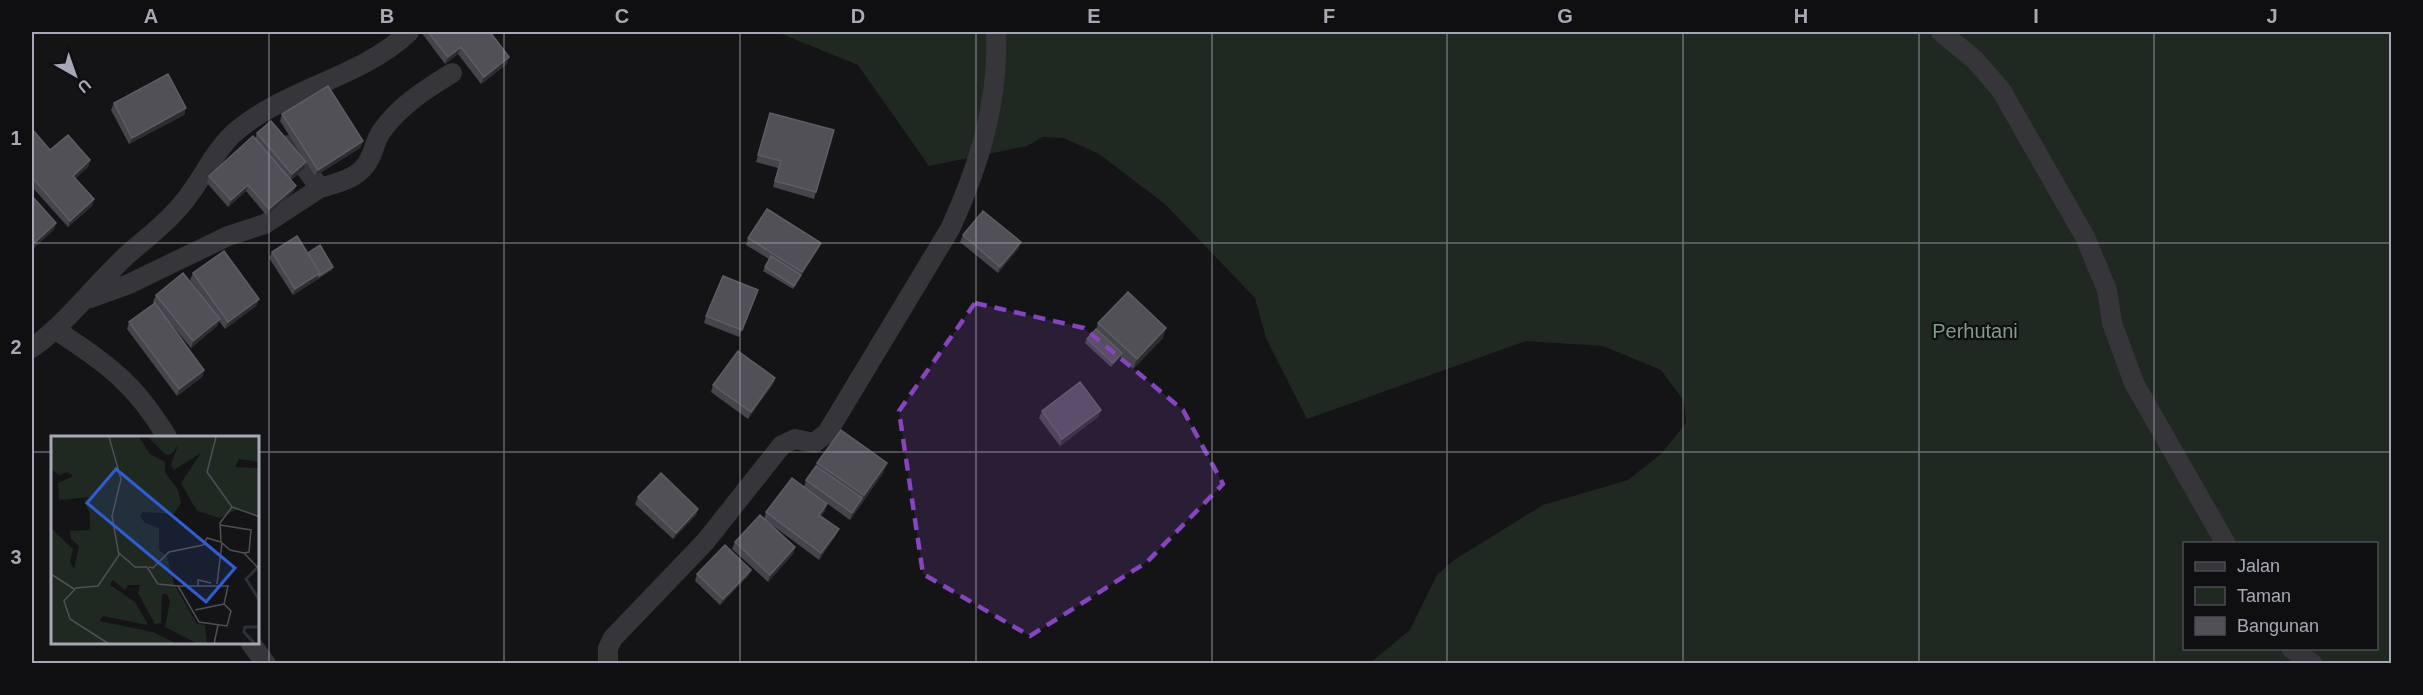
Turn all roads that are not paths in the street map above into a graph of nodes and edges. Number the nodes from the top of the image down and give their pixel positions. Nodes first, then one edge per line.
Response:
1 (409, 32) edge
2 (996, 32) edge
3 (1941, 32) edge
4 (452, 73) dead end
5 (263, 112) junction
6 (320, 188) junction
7 (86, 300) junction
8 (56, 330) junction
9 (32, 348) edge
10 (166, 436) edge
11 (2225, 542) edge
12 (252, 644) edge
13 (2294, 650) edge
14 (266, 663) edge
15 (608, 663) edge
16 (2313, 663) edge

1 - 5 street
2 - 15 street
3 - 11 street
4 - 6 street
5 - 6 street
5 - 7 street
6 - 7 street
7 - 8 street
8 - 9 street
8 - 10 street
12 - 14 street
13 - 16 street

